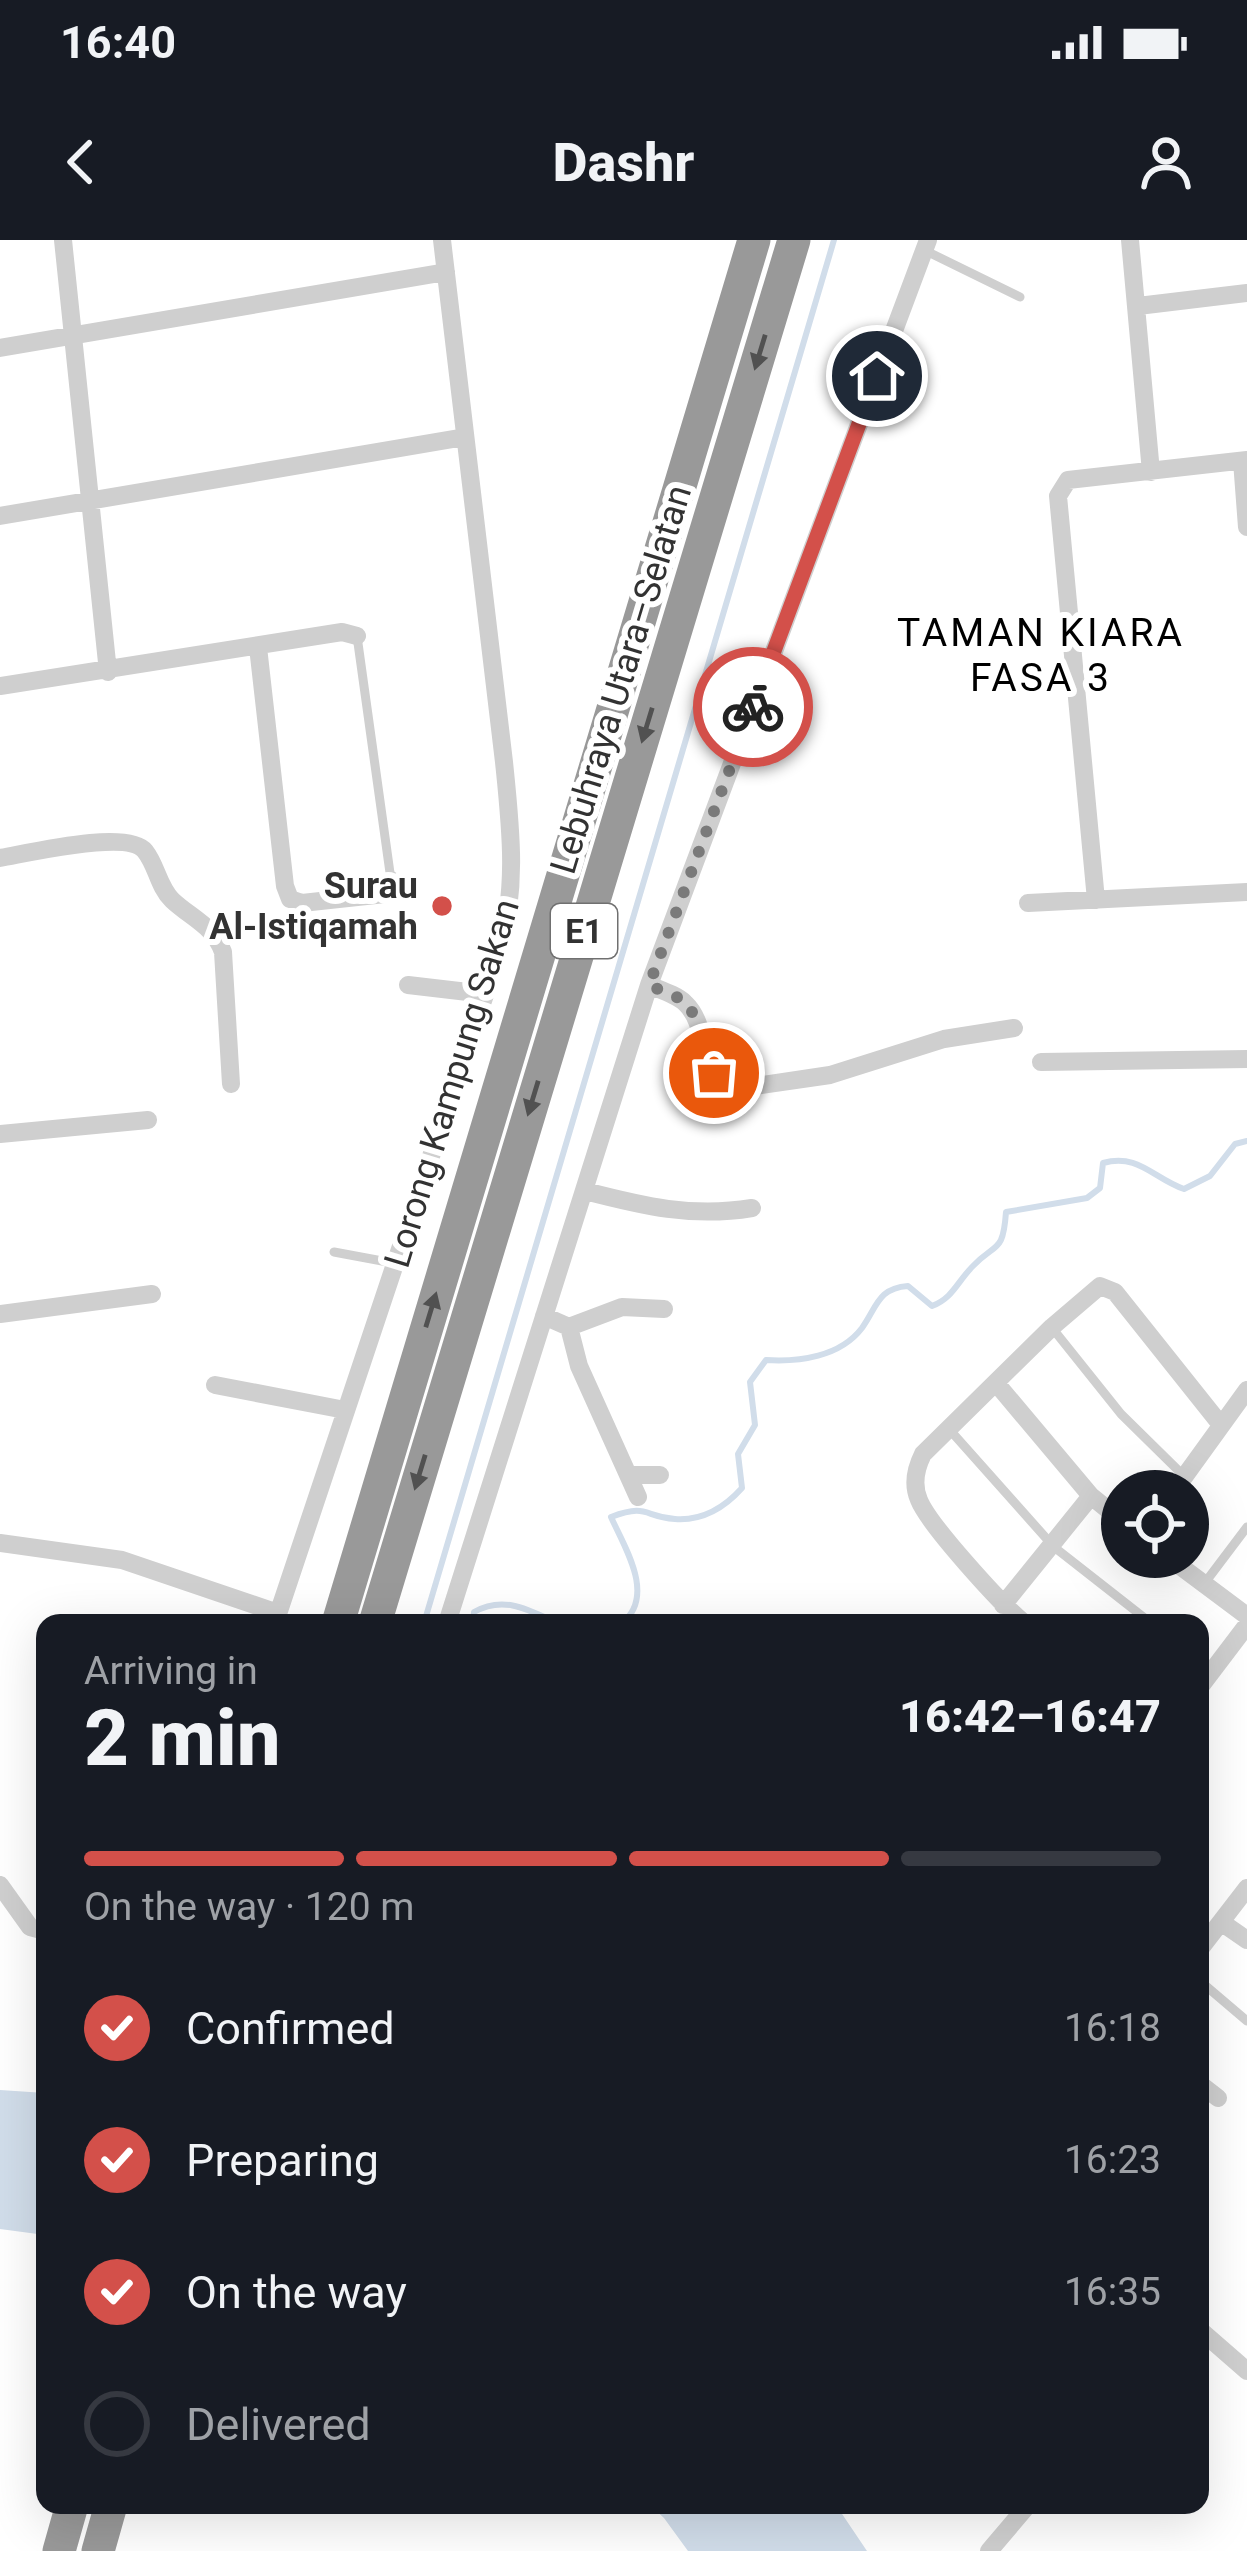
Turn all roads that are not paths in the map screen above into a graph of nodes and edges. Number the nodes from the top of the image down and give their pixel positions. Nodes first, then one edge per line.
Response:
1 (63, 240) edge
2 (442, 240) edge
3 (754, 240) edge
4 (794, 240) edge
5 (1130, 240) edge
6 (926, 245) edge
7 (446, 272) junction
8 (1247, 293) edge
9 (1020, 297) dead end
10 (1138, 306) junction
11 (71, 338) junction
12 (0, 349) edge
13 (465, 437) junction
14 (1245, 460) edge
15 (1151, 472) junction
16 (92, 502) junction
17 (0, 516) edge
18 (1247, 527) edge
19 (357, 636) joint
20 (258, 647) junction
21 (108, 672) junction
22 (0, 686) edge
23 (0, 857) edge
24 (391, 880) joint
25 (1247, 892) edge
26 (1096, 900) junction
27 (1028, 903) dead end
28 (408, 985) dead end
29 (649, 985) junction
30 (485, 994) junction
31 (1014, 1028) dead end
32 (1247, 1059) edge
33 (1041, 1062) dead end
34 (231, 1084) dead end
35 (148, 1120) dead end
36 (0, 1134) edge
37 (586, 1191) junction
38 (752, 1208) dead end
39 (334, 1252) dead end
40 (394, 1263) junction
41 (152, 1294) dead end
42 (664, 1309) dead end
43 (0, 1314) edge
44 (544, 1316) junction
45 (569, 1327) junction
46 (1052, 1327) junction
47 (996, 1383) junction
48 (215, 1385) dead end
49 (1247, 1390) edge
50 (345, 1410) junction
51 (1221, 1425) junction
52 (949, 1429) junction
53 (1167, 1470) edge
54 (1189, 1470) edge
55 (628, 1475) junction
56 (660, 1475) dead end
57 (1090, 1496) junction
58 (638, 1497) dead end
59 (1101, 1505) edge
60 (1247, 1527) edge
61 (0, 1543) edge
62 (1054, 1546) junction
63 (1196, 1578) edge
64 (1204, 1584) junction
65 (1003, 1605) junction
66 (265, 1614) edge
67 (277, 1614) edge
68 (341, 1614) edge
69 (378, 1614) edge
70 (450, 1614) edge
71 (1014, 1614) edge
72 (1140, 1614) edge
73 (1247, 1621) edge
74 (1209, 1667) edge
75 (0, 1885) edge
76 (1247, 1888) edge
77 (1221, 1922) junction
78 (36, 1929) edge
79 (1209, 1937) edge
80 (1247, 1940) edge
81 (1209, 1989) edge
82 (1247, 2021) edge
83 (1209, 2091) edge
84 (1218, 2098) dead end
85 (1209, 2338) edge
86 (1247, 2371) edge
87 (69, 2514) edge
88 (108, 2514) edge
89 (1020, 2514) edge
90 (59, 2551) edge
91 (98, 2551) edge
92 (989, 2551) edge

1 - 11 street
2 - 7 street, Lorong Kampung Sakan
68 -> 3 highway, Lebuhraya Utara–Selatan / E1
4 -> 69 highway, Lebuhraya Utara–Selatan / E1
5 - 10 street
6 - 9 lane
6 - 29 street
7 - 11 street
7 - 13 street, Lorong Kampung Sakan
8 - 10 street
10 - 15 street
11 - 12 street
11 - 16 street
13 - 16 street
13 - 30 street, Lorong Kampung Sakan
14 - 15 street
14 - 18 street
15 - 26 street
16 - 17 street
16 - 21 street
19 - 20 street
19 - 24 lane
20 - 21 street
20 - 24 street
21 - 22 street
23 - 34 street
25 - 26 street
26 - 27 street
28 - 30 street
29 - 31 street
29 - 37 street
30 - 40 street, Lorong Kampung Sakan
32 - 33 street
35 - 36 street
37 - 38 street
37 - 44 street
39 - 40 lane
40 - 50 street, Lorong Kampung Sakan
41 - 43 street
42 - 45 street
44 - 45 street
44 - 70 street
45 - 55 street
46 - 47 street
46 - 51 street
46 - 53 lane
47 - 52 street
47 - 57 street
48 - 50 street
49 - 51 street
50 - 67 street, Lorong Kampung Sakan
51 - 54 street
52 - 62 lane
52 - 65 street
55 - 56 street
55 - 58 street
57 - 59 street
57 - 62 street
60 - 64 lane
61 - 66 street
62 - 65 street
62 - 72 lane
63 - 64 street
64 - 73 street
65 - 71 street
73 - 74 street
75 - 78 street
76 - 77 street
77 - 79 street
77 - 80 street
81 - 82 lane
83 - 84 street
85 - 86 street
87 - 90 highway
88 - 91 highway
89 - 92 street

